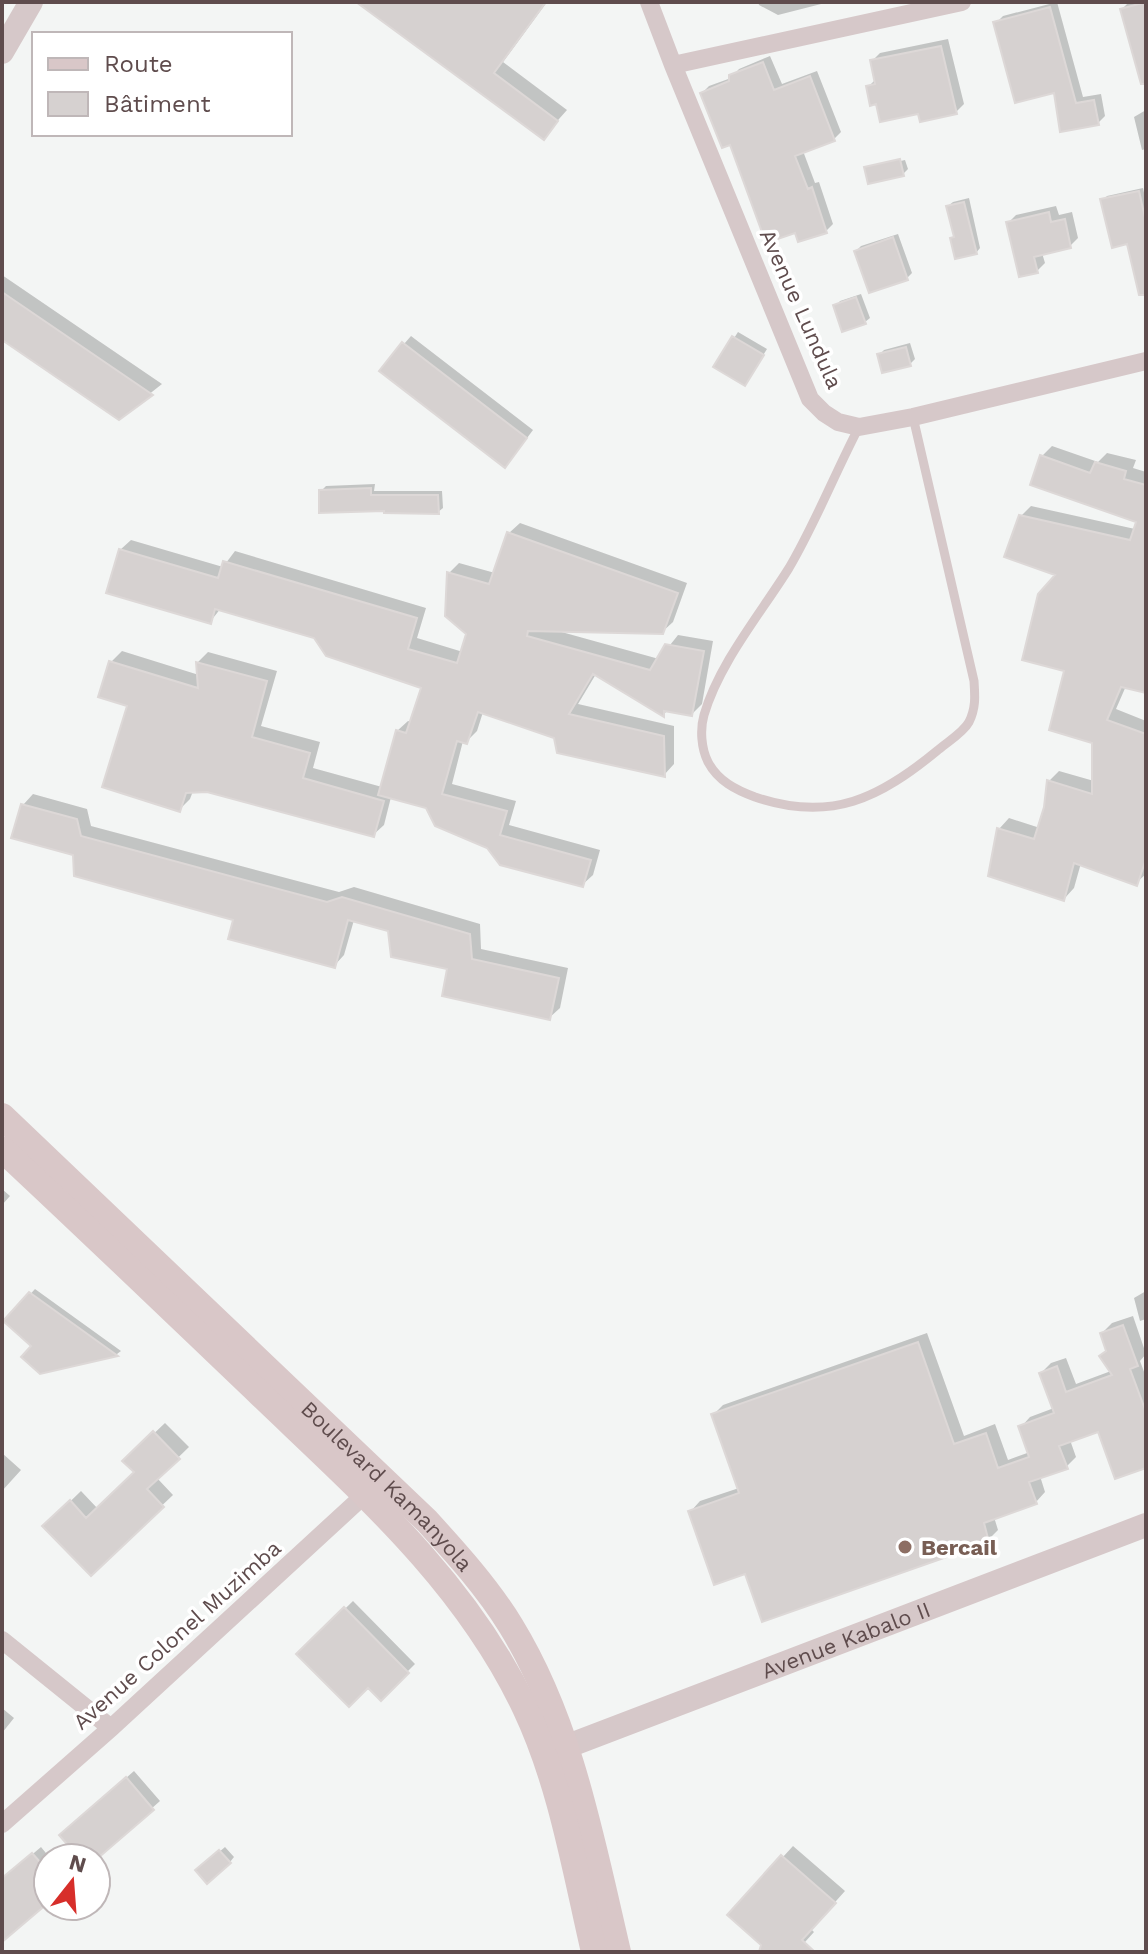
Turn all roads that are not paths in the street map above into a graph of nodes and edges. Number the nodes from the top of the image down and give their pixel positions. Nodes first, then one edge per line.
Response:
1 (31, 2) edge
2 (649, 2) edge
3 (962, 2) edge
4 (2, 52) edge
5 (673, 65) junction
6 (1146, 361) edge
7 (913, 417) junction
8 (859, 427) junction
9 (4, 1131) edge
10 (374, 1487) junction
11 (1146, 1525) edge
12 (2, 1640) edge
13 (111, 1728) junction
14 (555, 1751) junction
15 (2, 1824) edge
16 (594, 1952) edge
17 (618, 1952) edge

1 - 4 street
2 - 5 street, Avenue Lundula
3 - 5 street
5 - 8 street, Avenue Lundula
6 - 7 street
7 - 8 street
7 - 8 lane
9 - 10 main road, Boulevard Kamanyola
10 - 13 street, Avenue Colonel Muzimba
10 - 14 main road, Boulevard Kamanyola
11 - 14 street, Avenue Kabalo II
12 - 13 street
13 - 15 street, Avenue Colonel Muzimba
14 - 16 main road, Boulevard Kamanyola
14 - 17 main road, Boulevard Kamanyola

